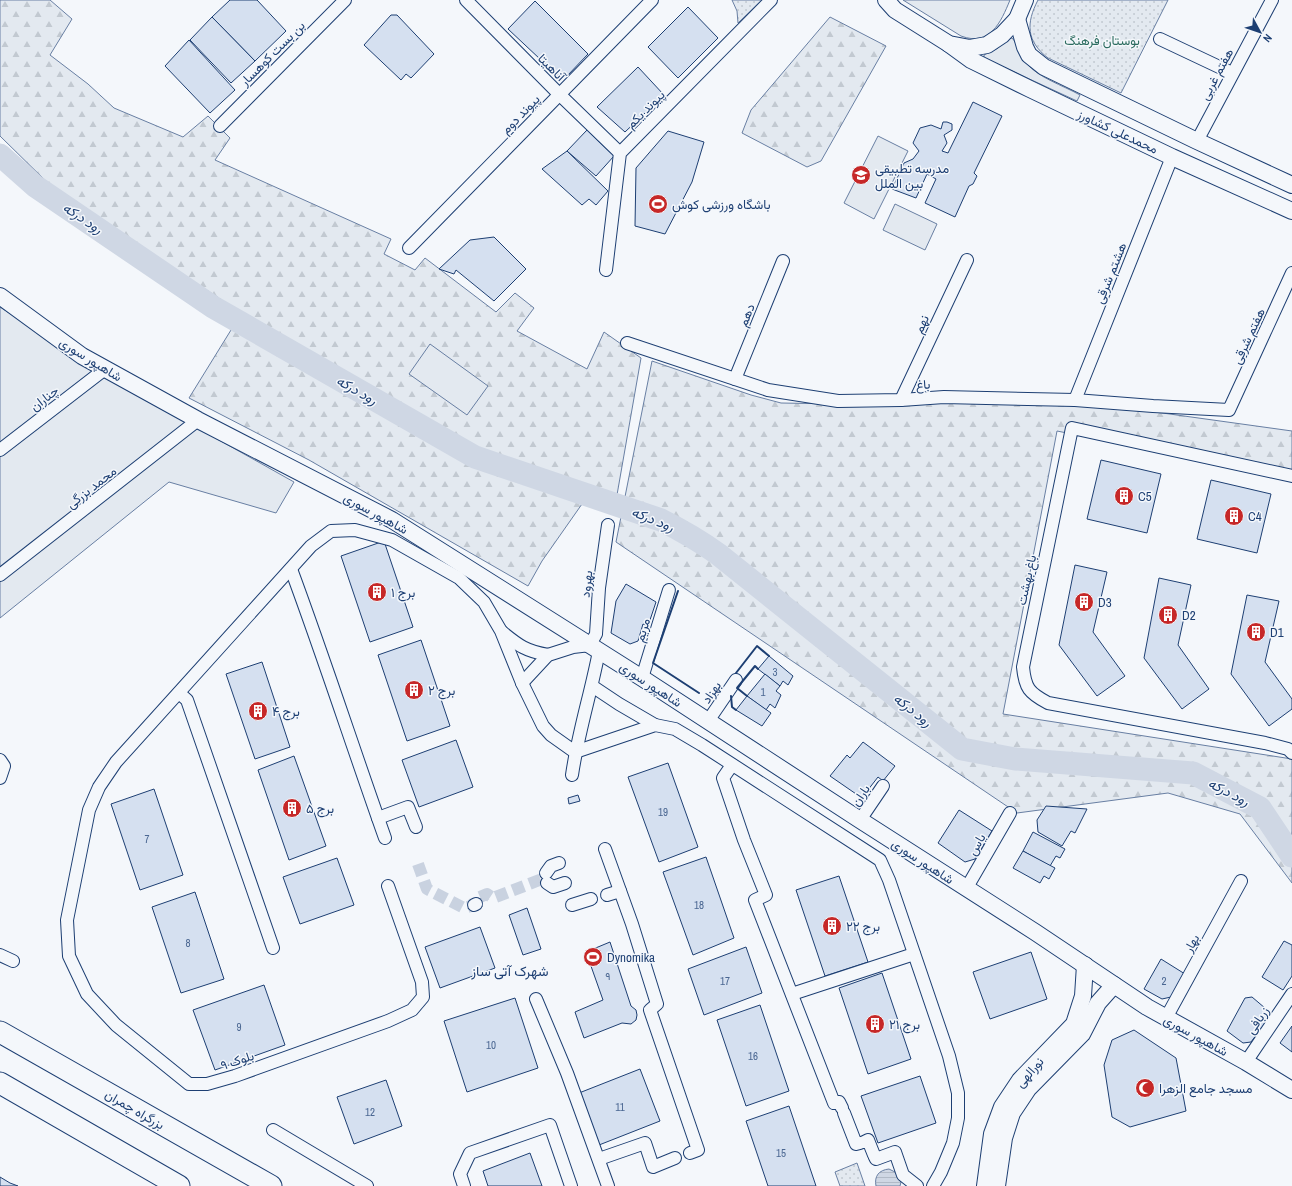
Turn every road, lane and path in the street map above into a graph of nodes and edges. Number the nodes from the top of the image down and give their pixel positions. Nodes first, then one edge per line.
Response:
1 (345, 0) edge
2 (466, 0) edge
3 (652, 0) edge
4 (771, 0) edge
5 (880, 0) edge
6 (1025, 0) edge
7 (1272, 0) edge
8 (891, 5) edge
9 (1017, 19) junction
10 (1160, 39) dead end
11 (949, 44) junction
12 (1232, 73) junction
13 (559, 94) junction
14 (220, 126) dead end
15 (1197, 141) junction
16 (620, 153) junction
17 (1172, 157) junction
18 (1292, 185) edge
19 (1292, 211) edge
20 (409, 248) dead end
21 (967, 260) dead end
22 (783, 262) dead end
23 (606, 270) dead end
24 (1292, 273) edge
25 (0, 296) edge
26 (628, 343) dead end
27 (105, 369) junction
28 (735, 379) junction
29 (901, 400) junction
30 (1075, 400) junction
31 (1229, 410) joint
32 (198, 420) junction
33 (0, 450) edge
34 (1292, 476) edge
35 (608, 525) dead end
36 (291, 569) junction
37 (0, 575) edge
38 (668, 590) dead end
39 (502, 631) junction
40 (594, 648) junction
41 (548, 655) junction
42 (642, 678) junction
43 (736, 680) dead end
44 (522, 683) junction
45 (592, 686) junction
46 (179, 693) junction
47 (708, 721) junction
48 (655, 725) junction
49 (575, 752) junction
50 (1292, 753) edge
51 (0, 760) edge
52 (732, 764) junction
53 (572, 775) dead end
54 (0, 778) edge
55 (883, 786) dead end
56 (1010, 813) dead end
57 (378, 818) junction
58 (860, 820) junction
59 (416, 827) dead end
60 (385, 838) dead end
61 (605, 849) dead end
62 (559, 863) dead end
63 (1241, 881) dead end
64 (565, 882) dead end
65 (388, 886) dead end
66 (966, 889) junction
67 (620, 891) junction
68 (607, 895) dead end
69 (591, 899) dead end
70 (572, 905) dead end
71 (273, 948) dead end
72 (914, 954) junction
73 (0, 955) edge
74 (12, 961) dead end
75 (1085, 965) junction
76 (1114, 985) junction
77 (792, 994) junction
78 (1292, 994) edge
79 (1083, 996) junction
80 (536, 999) dead end
81 (1098, 1003) junction
82 (1166, 1018) junction
83 (0, 1032) edge
84 (1246, 1062) junction
85 (0, 1083) edge
86 (1292, 1090) edge
87 (273, 1130) dead end
88 (106, 1144) junction
89 (690, 1153) dead end
90 (675, 1158) dead end
91 (599, 1159) junction
92 (154, 1186) edge
93 (178, 1186) edge
94 (271, 1186) edge
95 (367, 1186) edge
96 (464, 1186) edge
97 (571, 1186) edge
98 (606, 1186) edge
99 (917, 1186) edge
100 (933, 1186) edge
101 (985, 1186) edge
102 (997, 1186) edge

1 - 14 street, بن بست کوهسار
2 - 13 street, آناهیتا
3 - 13 street, پیوند دوم
4 - 16 street, پیوند یکم
5 - 8 street, محمدعلی کشاورز
6 - 9 street
7 - 12 street, هفتم غربی
8 - 11 street, محمدعلی کشاورز
9 - 11 street
9 - 15 street, محمدعلی کشاورز
10 - 12 street
11 - 17 street, محمدعلی کشاورز
12 - 15 street, هفتم غربی
13 - 16 street, آناهیتا
13 - 20 street, پیوند دوم
15 - 18 street, محمدعلی کشاورز
16 - 23 street
17 - 19 street, محمدعلی کشاورز
17 - 30 street, هشتم شرقی
21 - 29 street, نهم
22 - 28 street, دهم
24 - 31 street, هفتم شرقی
25 - 27 street, شاهپور سوری
26 - 28 street, باغ
27 - 32 street, شاهپور سوری
27 - 33 street, چناران
28 - 29 street, باغ
29 - 30 street, باغ
30 - 31 street, باغ
32 - 37 street, محمد بزرگی
32 - 40 street, شاهپور سوری
34 - 50 street, باغ بهشت
35 - 40 street, بهرود
36 - 39 street, بلوک ۹
36 - 46 street, بلوک ۹
36 - 57 street
38 - 42 street, مریم
39 - 41 street
39 - 44 street
40 - 41 street
40 - 42 street, شاهپور سوری
40 - 45 street, بهرود
41 - 44 street
42 - 47 street, شاهپور سوری
43 - 47 street, بهزاد
44 - 49 street
45 - 48 street
45 - 49 street, بهرود
46 - 65 street, بلوک ۹
46 - 71 street
47 - 58 street, شاهپور سوری
48 - 49 street
48 - 52 street
49 - 53 street, بهرود
51 - 54 street
52 - 72 street
52 - 77 street
55 - 58 street, باران
56 - 66 street, یاس
57 - 59 street
57 - 60 street
58 - 66 street, شاهپور سوری
61 - 67 street
62 - 64 street
63 - 82 street, بهار
66 - 75 street, شاهپور سوری
67 - 68 street
67 - 89 street
69 - 70 street
72 - 77 street
72 - 100 street
73 - 74 street
75 - 76 street, شاهپور سوری
75 - 79 street, نورالهی
76 - 81 street, نورالهی
76 - 82 street, شاهپور سوری
77 - 99 street
78 - 84 street, زربافی
79 - 81 street
79 - 101 street, نورالهی
80 - 91 street
81 - 102 street, نورالهی
82 - 84 street, شاهپور سوری
83 - 94 highway, بزرگراه چمران
84 - 86 street, شاهپور سوری
85 - 88 highway
87 - 95 street
88 - 92 highway
88 - 93 highway
90 - 91 street
91 - 98 street
96 - 97 street

